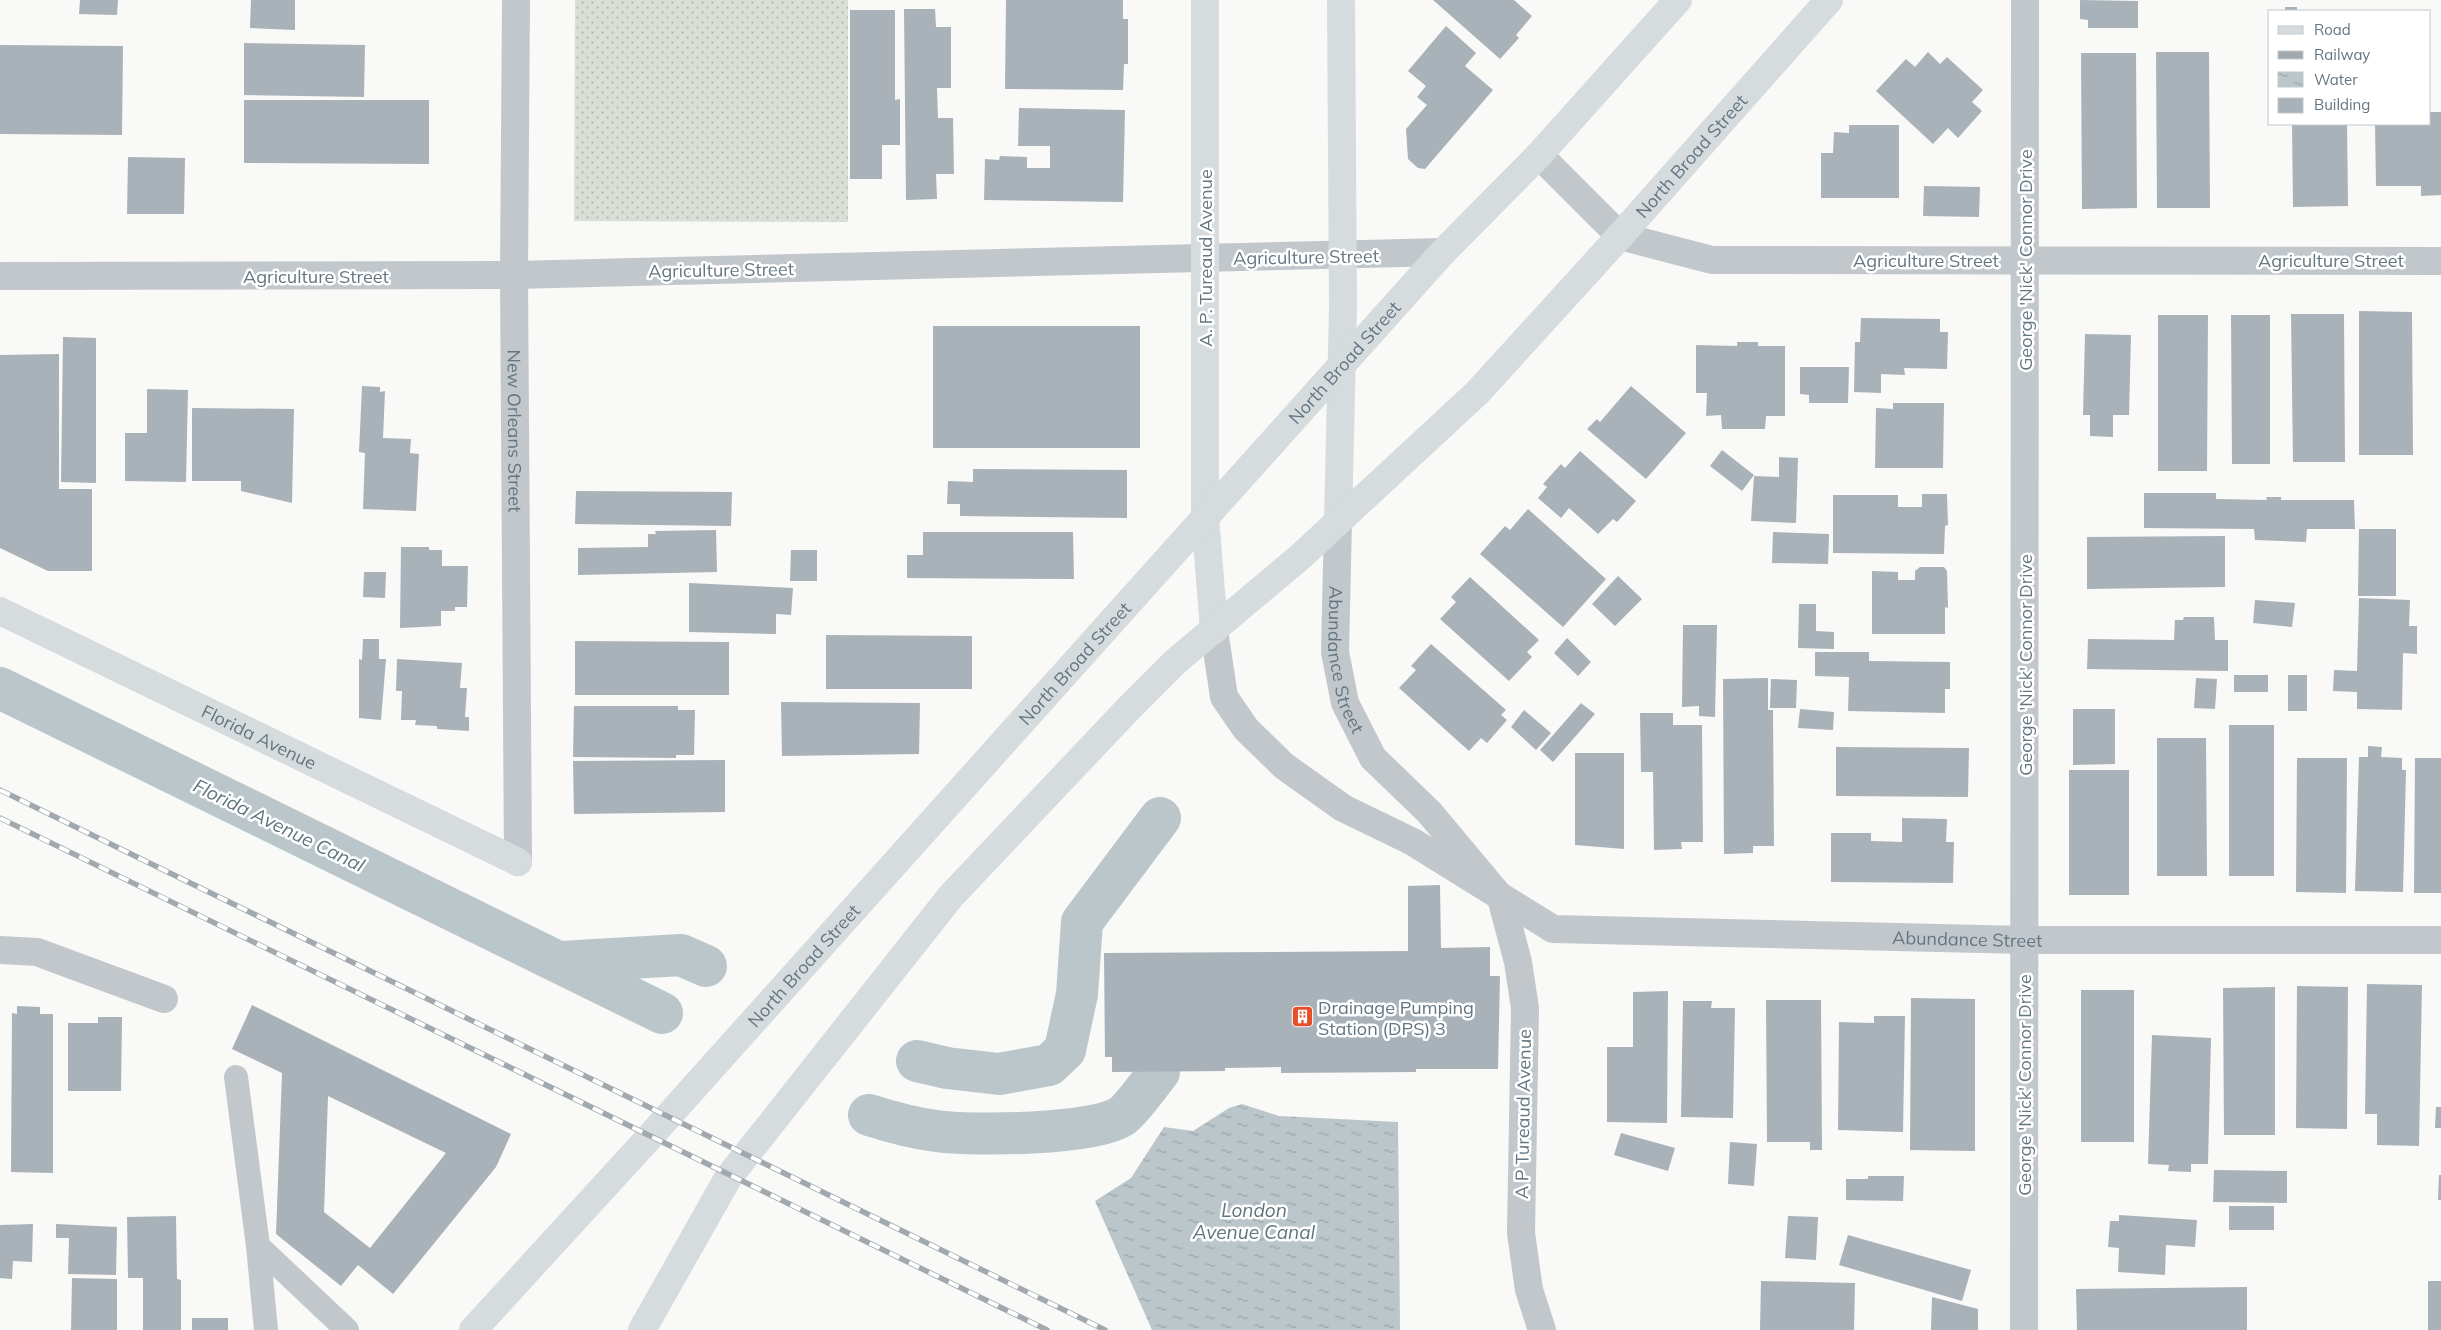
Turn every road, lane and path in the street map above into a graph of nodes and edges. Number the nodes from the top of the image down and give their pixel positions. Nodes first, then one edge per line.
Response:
1 (516, 0) edge
2 (1205, 0) edge
3 (1341, 0) edge
4 (1678, 0) edge
5 (1829, 0) edge
6 (2025, 0) edge
7 (1539, 155) junction
8 (1620, 236) junction
9 (1442, 252) junction
10 (1341, 256) junction
11 (1205, 259) junction
12 (2025, 260) junction
13 (2441, 261) edge
14 (514, 275) junction
15 (0, 276) edge
16 (1341, 365) junction
17 (1205, 516) junction
18 (1338, 521) junction
19 (0, 611) edge
20 (1214, 630) junction
21 (518, 862) joint
22 (1501, 898) junction
23 (2024, 940) junction
24 (2441, 940) edge
25 (0, 950) edge
26 (164, 999) dead end
27 (236, 1077) dead end
28 (258, 1246) junction
29 (266, 1330) edge
30 (347, 1330) edge
31 (473, 1330) edge
32 (642, 1330) edge
33 (1542, 1330) edge
34 (2024, 1330) edge

1 - 14 street, New Orleans Street
2 - 11 main road, A. P. Tureaud Avenue
3 - 10 main road
4 - 7 main road, North Broad Street
5 - 8 main road, North Broad Street
6 - 12 street, George 'Nick' Connor Drive
7 - 8 street
7 - 9 main road, North Broad Street
8 - 12 street, Agriculture Street
8 - 18 main road, North Broad Street
9 - 10 street, Agriculture Street
9 - 16 main road, North Broad Street
10 - 11 street, Agriculture Street
10 - 16 main road
11 - 14 street, Agriculture Street
11 - 17 main road, A. P. Tureaud Avenue
12 - 13 street, Agriculture Street
12 - 23 street, George 'Nick' Connor Drive
14 - 15 street, Agriculture Street
14 - 21 street, New Orleans Street
16 - 17 main road, North Broad Street
16 - 18 main road, Abundance Street
17 - 20 main road, Abundance Street
17 - 31 main road, North Broad Street
18 - 20 main road, North Broad Street
18 - 22 street, Abundance Street
19 - 21 main road, Florida Avenue
20 - 22 street, Abundance Street
20 - 32 main road, North Broad Street
22 - 23 street, Abundance Street
22 - 33 street, A P Tureaud Avenue
23 - 24 street, Abundance Street
23 - 34 street, George 'Nick' Connor Drive
25 - 26 street
27 - 28 lane
28 - 29 lane
28 - 30 lane

